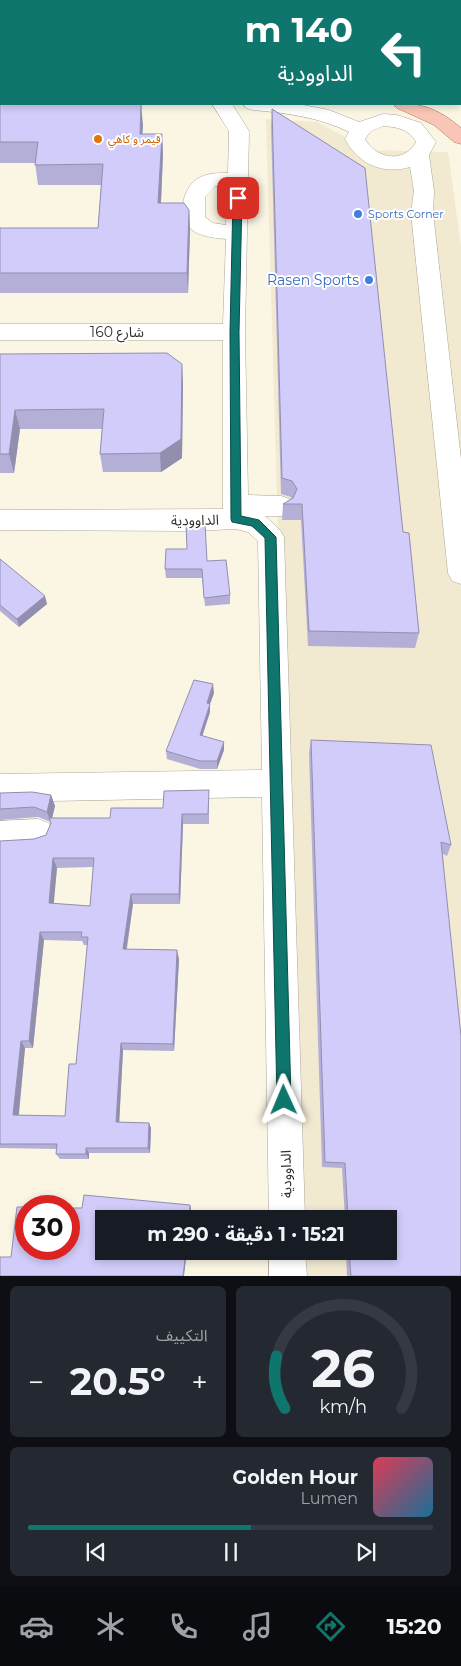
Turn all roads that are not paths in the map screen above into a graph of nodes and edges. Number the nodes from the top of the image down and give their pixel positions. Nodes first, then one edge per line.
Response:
1 (223, 105) edge
2 (260, 105) edge
3 (267, 105) edge
4 (406, 105) edge
5 (360, 130) junction
6 (239, 131) junction
7 (461, 138) edge
8 (419, 156) junction
9 (382, 162) junction
10 (238, 179) junction
11 (422, 204) junction
12 (237, 234) junction
13 (0, 332) edge
14 (234, 332) junction
15 (281, 506) dead end
16 (236, 512) junction
17 (0, 520) edge
18 (461, 573) edge
19 (278, 783) junction
20 (0, 788) edge
21 (38, 833) dead end
22 (0, 835) edge
23 (287, 1210) edge
24 (287, 1260) edge
25 (288, 1276) edge

1 - 6 street
2 - 6 street
3 - 5 street
4 - 7 main road
5 - 8 street
5 - 9 street
6 - 10 street
8 - 9 street
8 - 11 street
9 - 11 street
10 - 12 street
10 - 12 street
11 - 18 street
12 - 14 street
13 - 14 street, شارع 160
14 - 16 street
15 - 16 street
16 - 17 street, الداوودية
16 - 19 street, الداوودية
19 - 20 street
19 - 23 street, الداوودية
21 - 22 street
24 - 25 street

